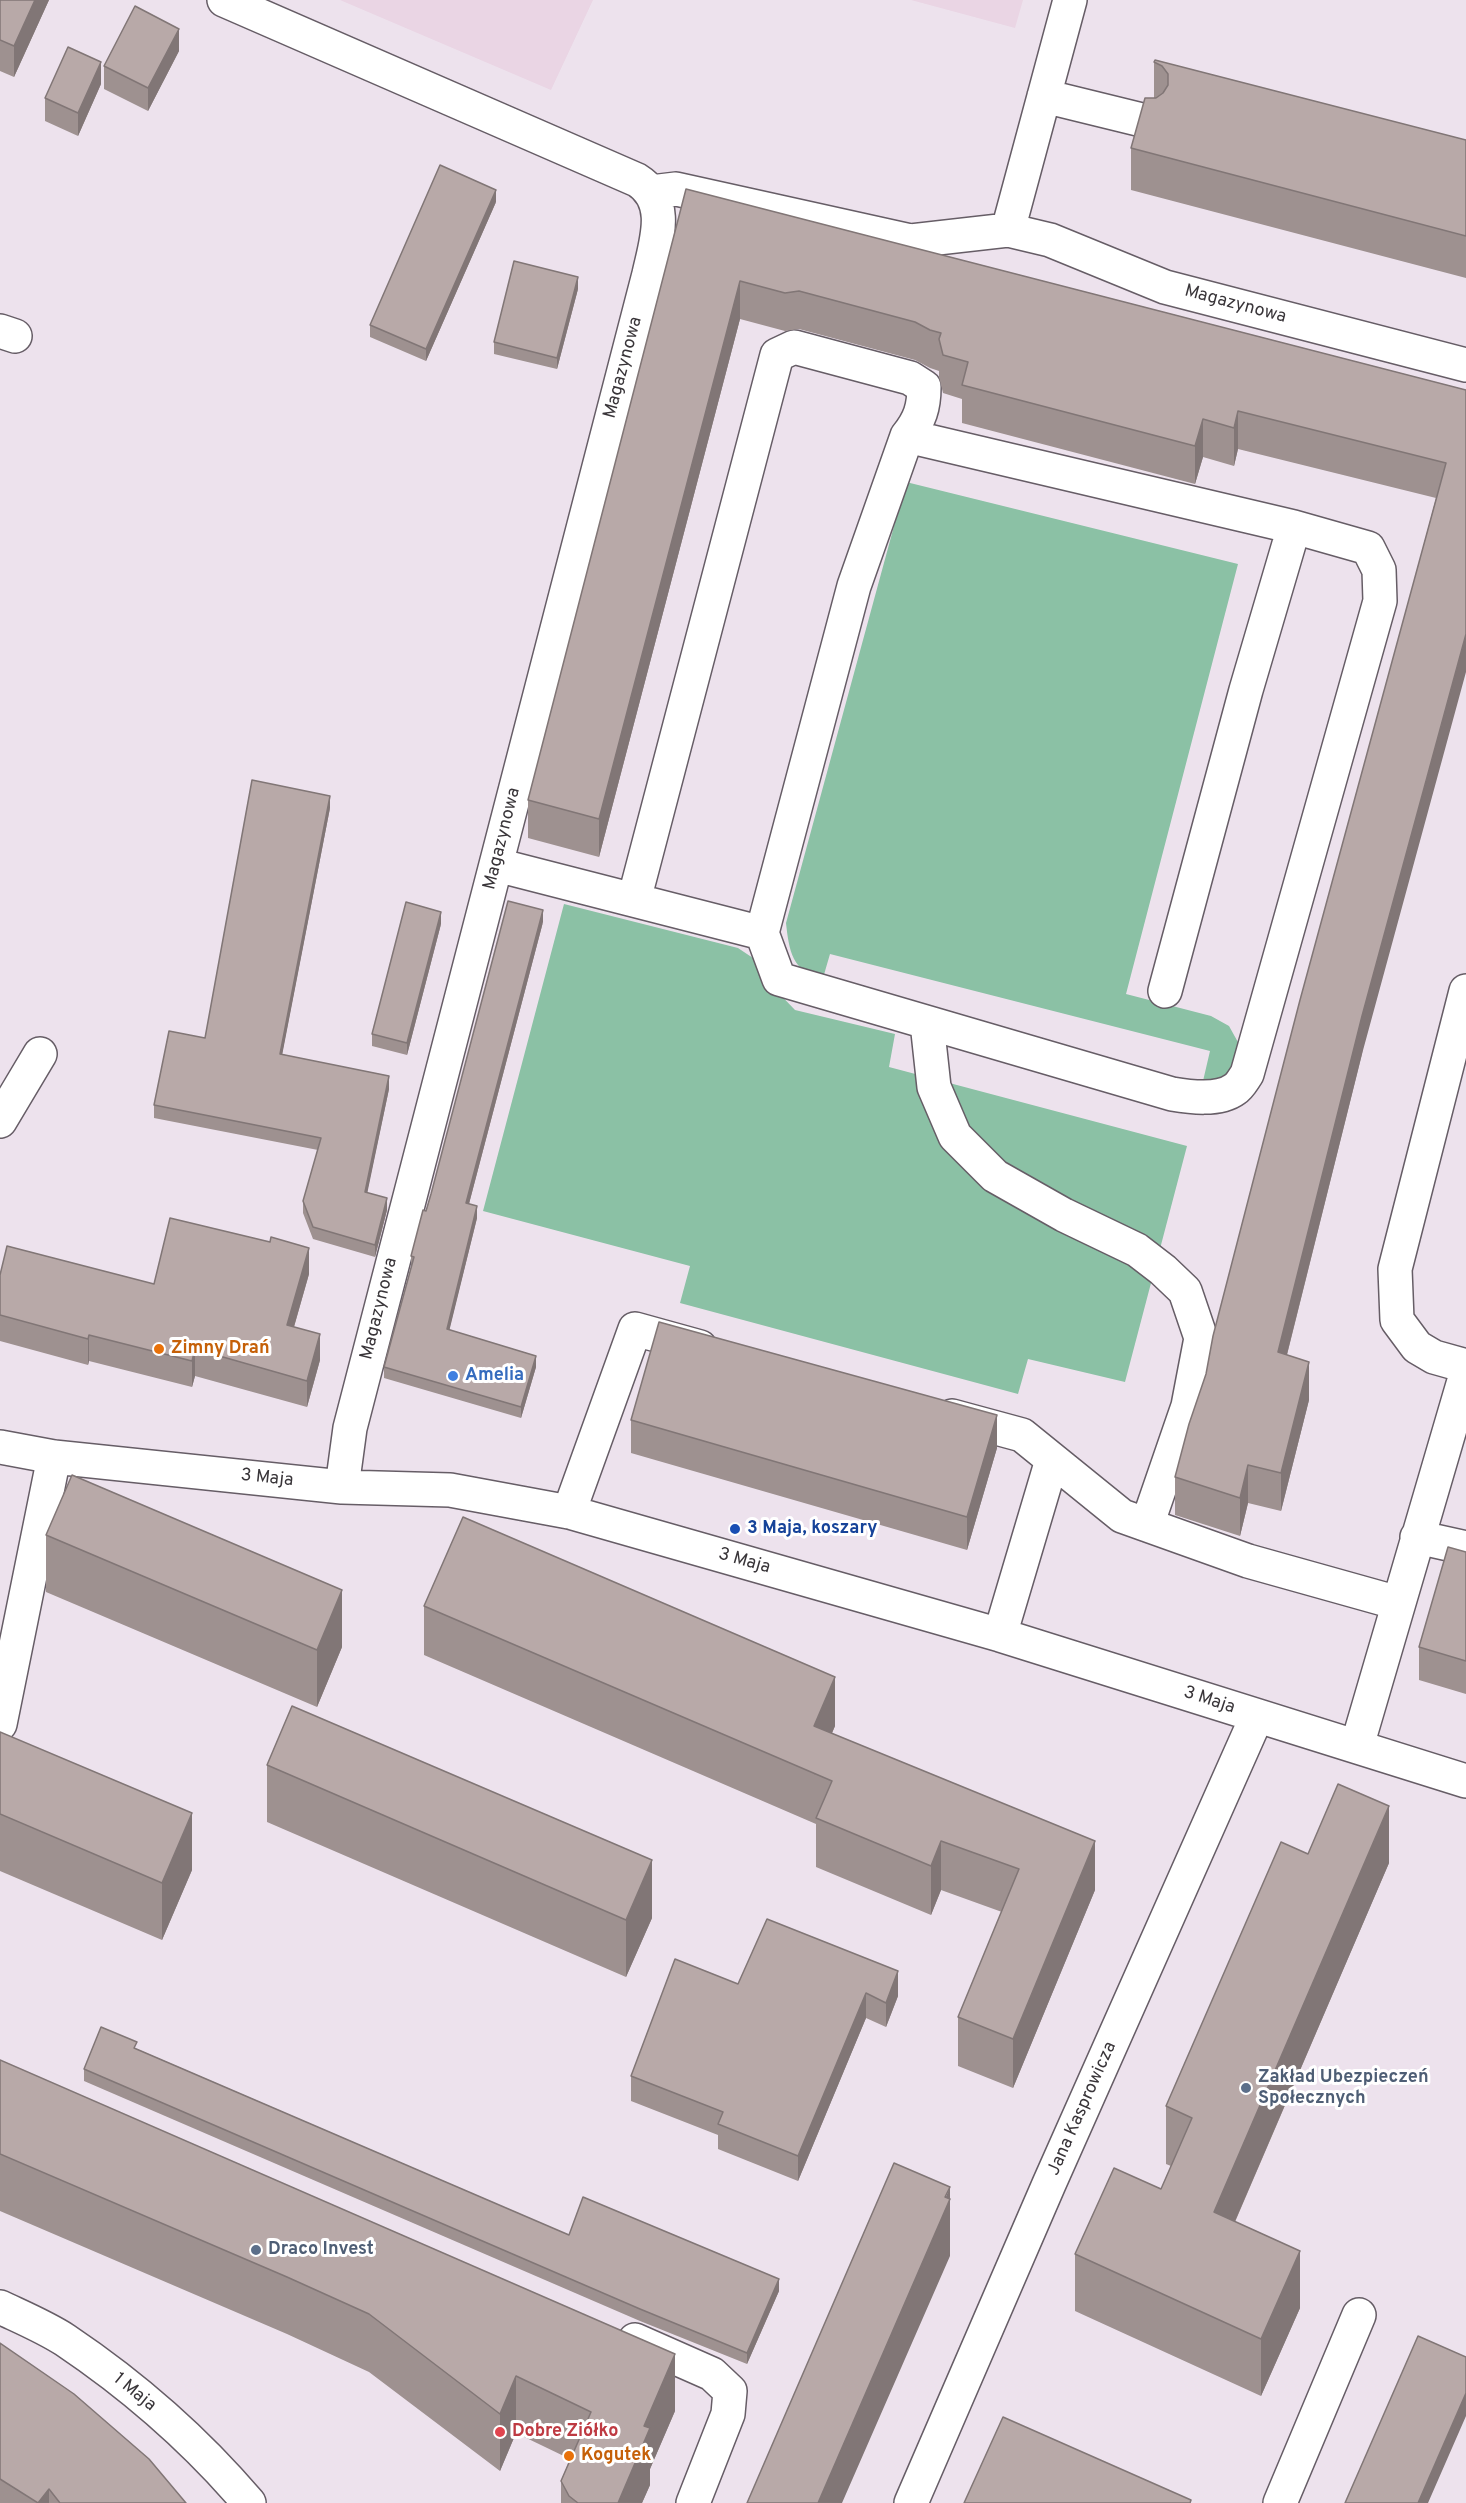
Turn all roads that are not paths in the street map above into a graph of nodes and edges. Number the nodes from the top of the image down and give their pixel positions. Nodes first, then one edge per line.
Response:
1 (224, 0) edge
2 (1070, 0) edge
3 (1044, 96) junction
4 (1150, 122) edge
5 (651, 192) junction
6 (1008, 230) junction
7 (1466, 365) edge
8 (908, 436) junction
9 (1294, 527) junction
10 (496, 865) junction
11 (634, 900) junction
12 (762, 933) junction
13 (1165, 991) dead end
14 (1466, 991) edge
15 (927, 1023) junction
16 (40, 1054) dead end
17 (0, 1120) edge
18 (726, 1354) edge
19 (1466, 1366) edge
20 (1466, 1374) edge
21 (920, 1407) edge
22 (0, 1448) edge
23 (54, 1457) junction
24 (1052, 1460) junction
25 (342, 1487) junction
26 (569, 1512) junction
27 (1147, 1525) junction
28 (1417, 1537) junction
29 (1466, 1548) edge
30 (1398, 1603) junction
31 (1000, 1635) junction
32 (1257, 1716) junction
33 (0, 1724) edge
34 (1356, 1746) junction
35 (1466, 1781) edge
36 (0, 2307) edge
37 (1359, 2315) dead end
38 (611, 2330) edge
39 (249, 2503) edge
40 (693, 2503) edge
41 (912, 2503) edge
42 (1280, 2503) edge

1 - 5 street
2 - 3 street
3 - 4 street
3 - 6 street
5 - 6 street, Magazynowa
5 - 10 street, Magazynowa
6 - 7 street, Magazynowa
8 - 9 street
8 - 11 street
8 - 12 street
9 - 13 street
9 - 15 street
10 - 11 street
10 - 25 street, Magazynowa
11 - 12 street
12 - 15 street
14 - 19 street
15 - 27 street
16 - 17 street
18 - 26 street
20 - 28 street
21 - 24 street
22 - 23 street, 3 Maja
23 - 25 street, 3 Maja
23 - 33 street
24 - 27 street
24 - 31 street
25 - 26 street, 3 Maja
26 - 31 street, 3 Maja
27 - 30 street
28 - 29 street
28 - 30 street
30 - 34 street
31 - 32 street, 3 Maja
32 - 34 street, 3 Maja
32 - 41 street, Jana Kasprowicza
34 - 35 street, 3 Maja
36 - 39 street, 1 Maja
37 - 42 street
38 - 40 street

